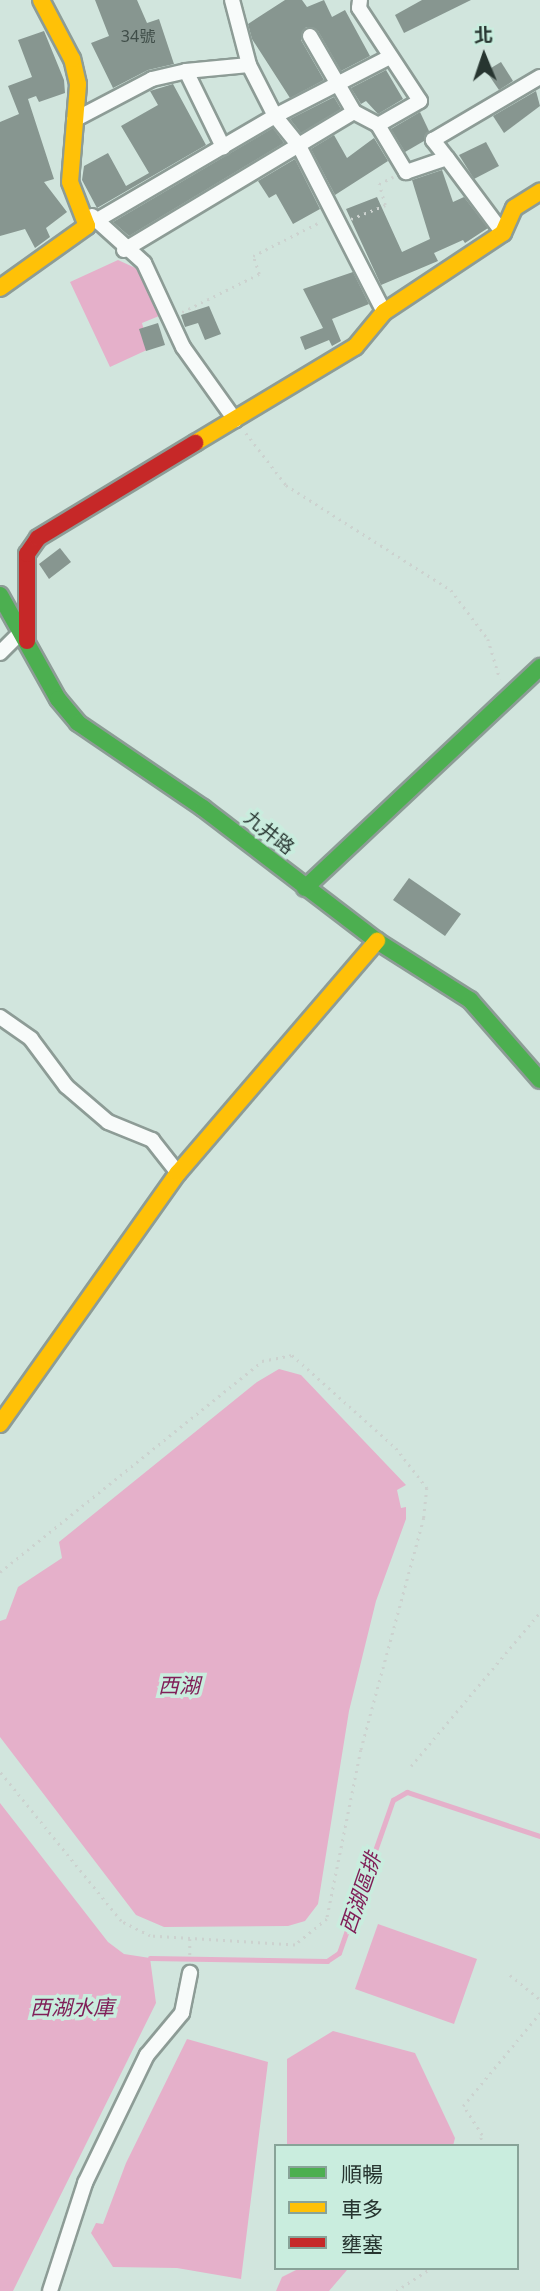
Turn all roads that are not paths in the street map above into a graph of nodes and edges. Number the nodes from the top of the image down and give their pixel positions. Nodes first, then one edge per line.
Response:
1 (41, 0) edge
2 (232, 0) edge
3 (360, 0) edge
4 (310, 36) dead end
5 (390, 57) junction
6 (249, 65) junction
7 (186, 71) junction
8 (540, 77) edge
9 (339, 83) junction
10 (355, 112) junction
11 (275, 116) junction
12 (74, 120) junction
13 (378, 125) junction
14 (298, 144) junction
15 (223, 148) junction
16 (447, 158) junction
17 (540, 192) edge
18 (92, 216) junction
19 (503, 233) junction
20 (124, 250) junction
21 (0, 288) edge
22 (384, 312) junction
23 (235, 420) junction
24 (1, 601) edge
25 (24, 639) junction
26 (0, 653) edge
27 (540, 667) edge
28 (305, 888) junction
29 (377, 941) junction
30 (0, 1017) edge
31 (540, 1080) edge
32 (178, 1173) junction
33 (0, 1424) edge
34 (190, 1973) dead end
35 (50, 2291) edge

1 - 12 street
2 - 6 street
3 - 5 street
4 - 9 street
5 - 9 street
5 - 13 street
6 - 7 street
6 - 11 street
7 - 12 street
7 - 15 street
8 - 16 street
9 - 10 street
9 - 11 street
10 - 13 street
10 - 14 street
11 - 14 street
11 - 15 street
12 - 18 street
13 - 16 street
14 - 20 street
14 - 22 street
15 - 18 street
16 - 19 street
17 - 19 street
18 - 20 street
18 - 21 street
19 - 22 street
20 - 23 street
22 - 23 street
23 - 25 street
24 - 25 street, 九井路
25 - 26 street
25 - 28 street, 九井路
27 - 28 street
28 - 29 street, 九井路
29 - 31 street, 九井路
29 - 32 street
30 - 32 street
32 - 33 street
34 - 35 street

